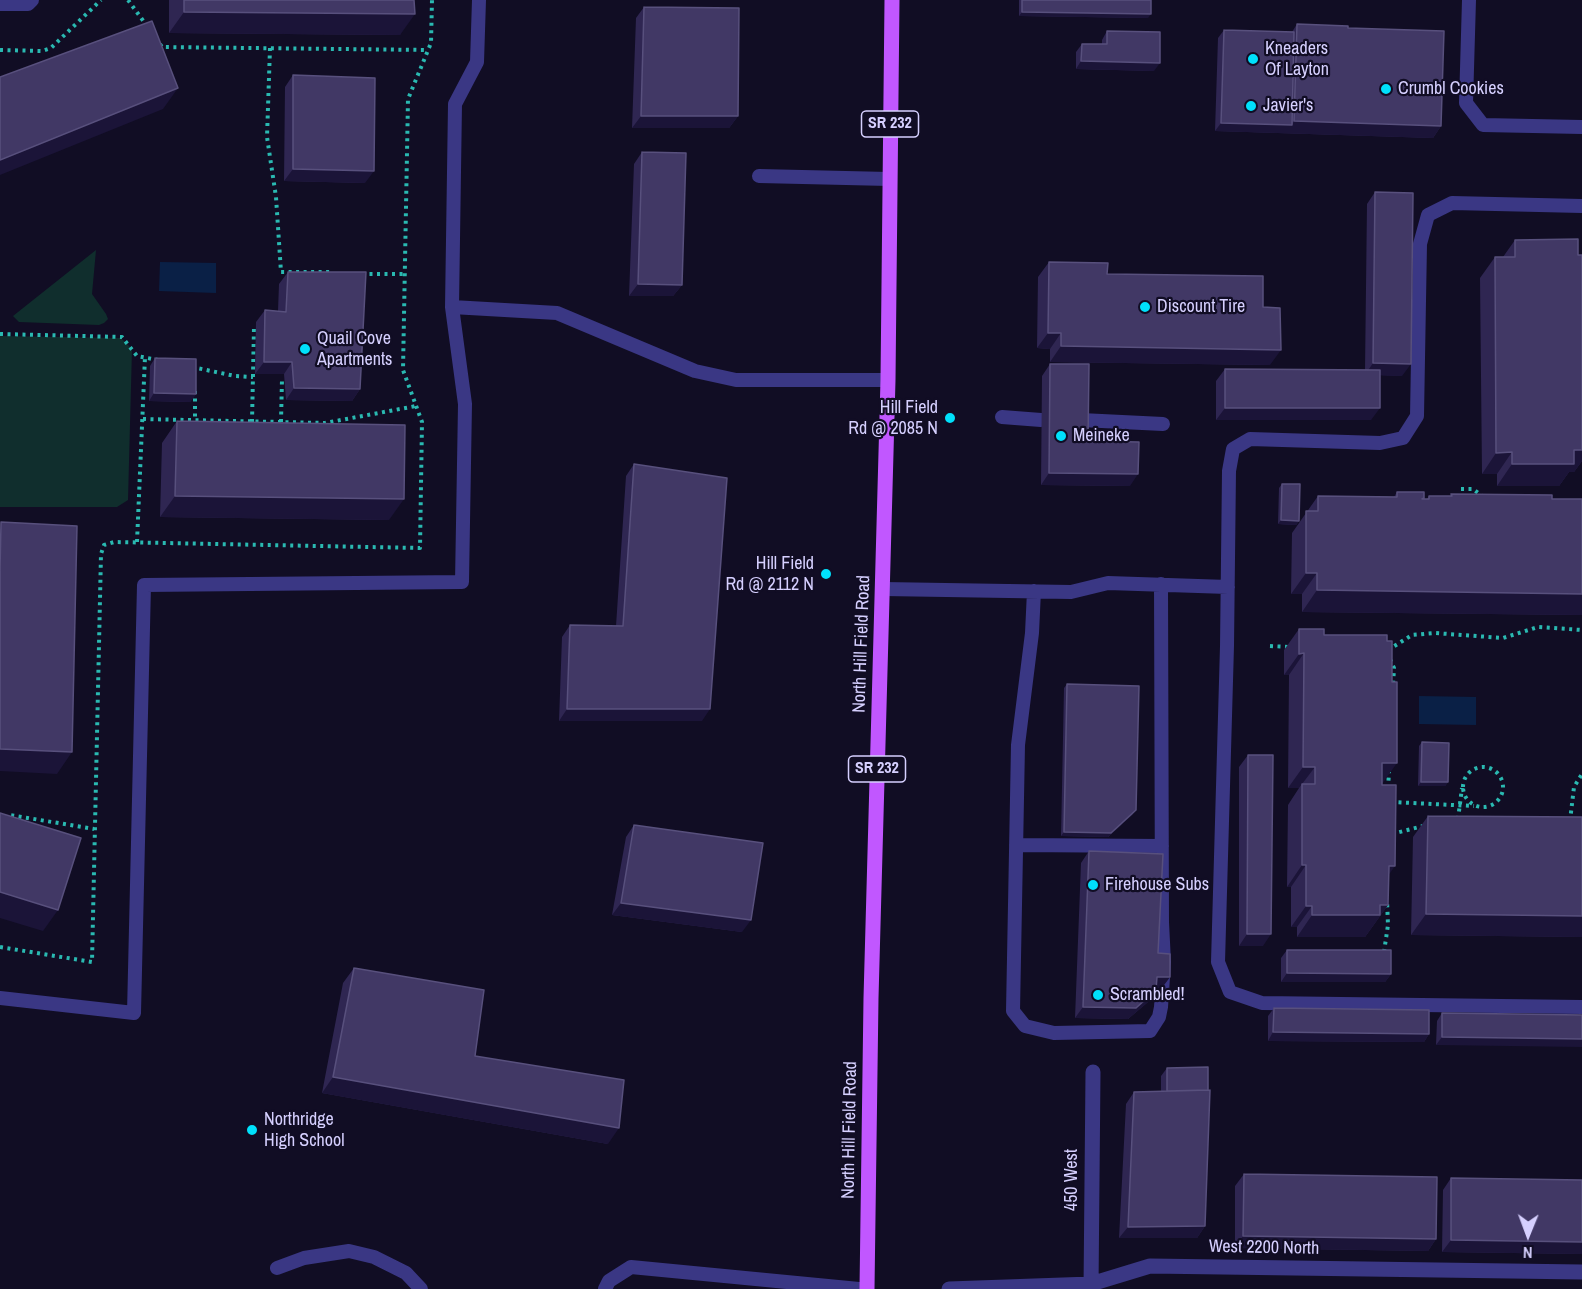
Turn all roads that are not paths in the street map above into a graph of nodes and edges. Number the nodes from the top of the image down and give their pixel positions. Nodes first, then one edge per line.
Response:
1 (32, 0) edge
2 (479, 0) edge
3 (892, 0) edge
4 (1469, 0) edge
5 (0, 4) edge
6 (1582, 127) edge
7 (759, 176) dead end
8 (890, 179) junction
9 (1582, 206) edge
10 (452, 307) junction
11 (888, 380) junction
12 (1002, 417) dead end
13 (1041, 420) dead end
14 (1081, 420) edge
15 (1163, 424) dead end
16 (1161, 584) junction
17 (1228, 586) junction
18 (883, 589) junction
19 (1034, 591) junction
20 (1016, 844) junction
21 (1162, 846) junction
22 (0, 998) edge
23 (1582, 1007) edge
24 (1093, 1072) dead end
25 (277, 1268) dead end
26 (1582, 1272) edge
27 (1091, 1287) edge
28 (421, 1289) edge
29 (604, 1289) edge
30 (860, 1289) edge
31 (867, 1289) edge
32 (949, 1289) edge

1 - 5 lane
2 - 10 lane
3 - 8 main road, North Hill Field Road / SR 232
4 - 6 lane
7 - 8 lane
8 - 11 main road, North Hill Field Road / SR 232
9 - 17 lane
10 - 11 lane
10 - 22 lane
11 - 18 main road, North Hill Field Road / SR 232
12 - 13 lane
14 - 15 lane
16 - 17 lane
16 - 19 lane
16 - 21 lane
17 - 23 lane
18 - 19 lane
18 - 31 main road, North Hill Field Road / SR 232
19 - 20 lane
20 - 21 lane
20 - 21 lane
24 - 27 street, 450 West
25 - 28 lane
26 - 27 street, West 2200 North
27 - 32 street, West 2200 North
29 - 30 lane

